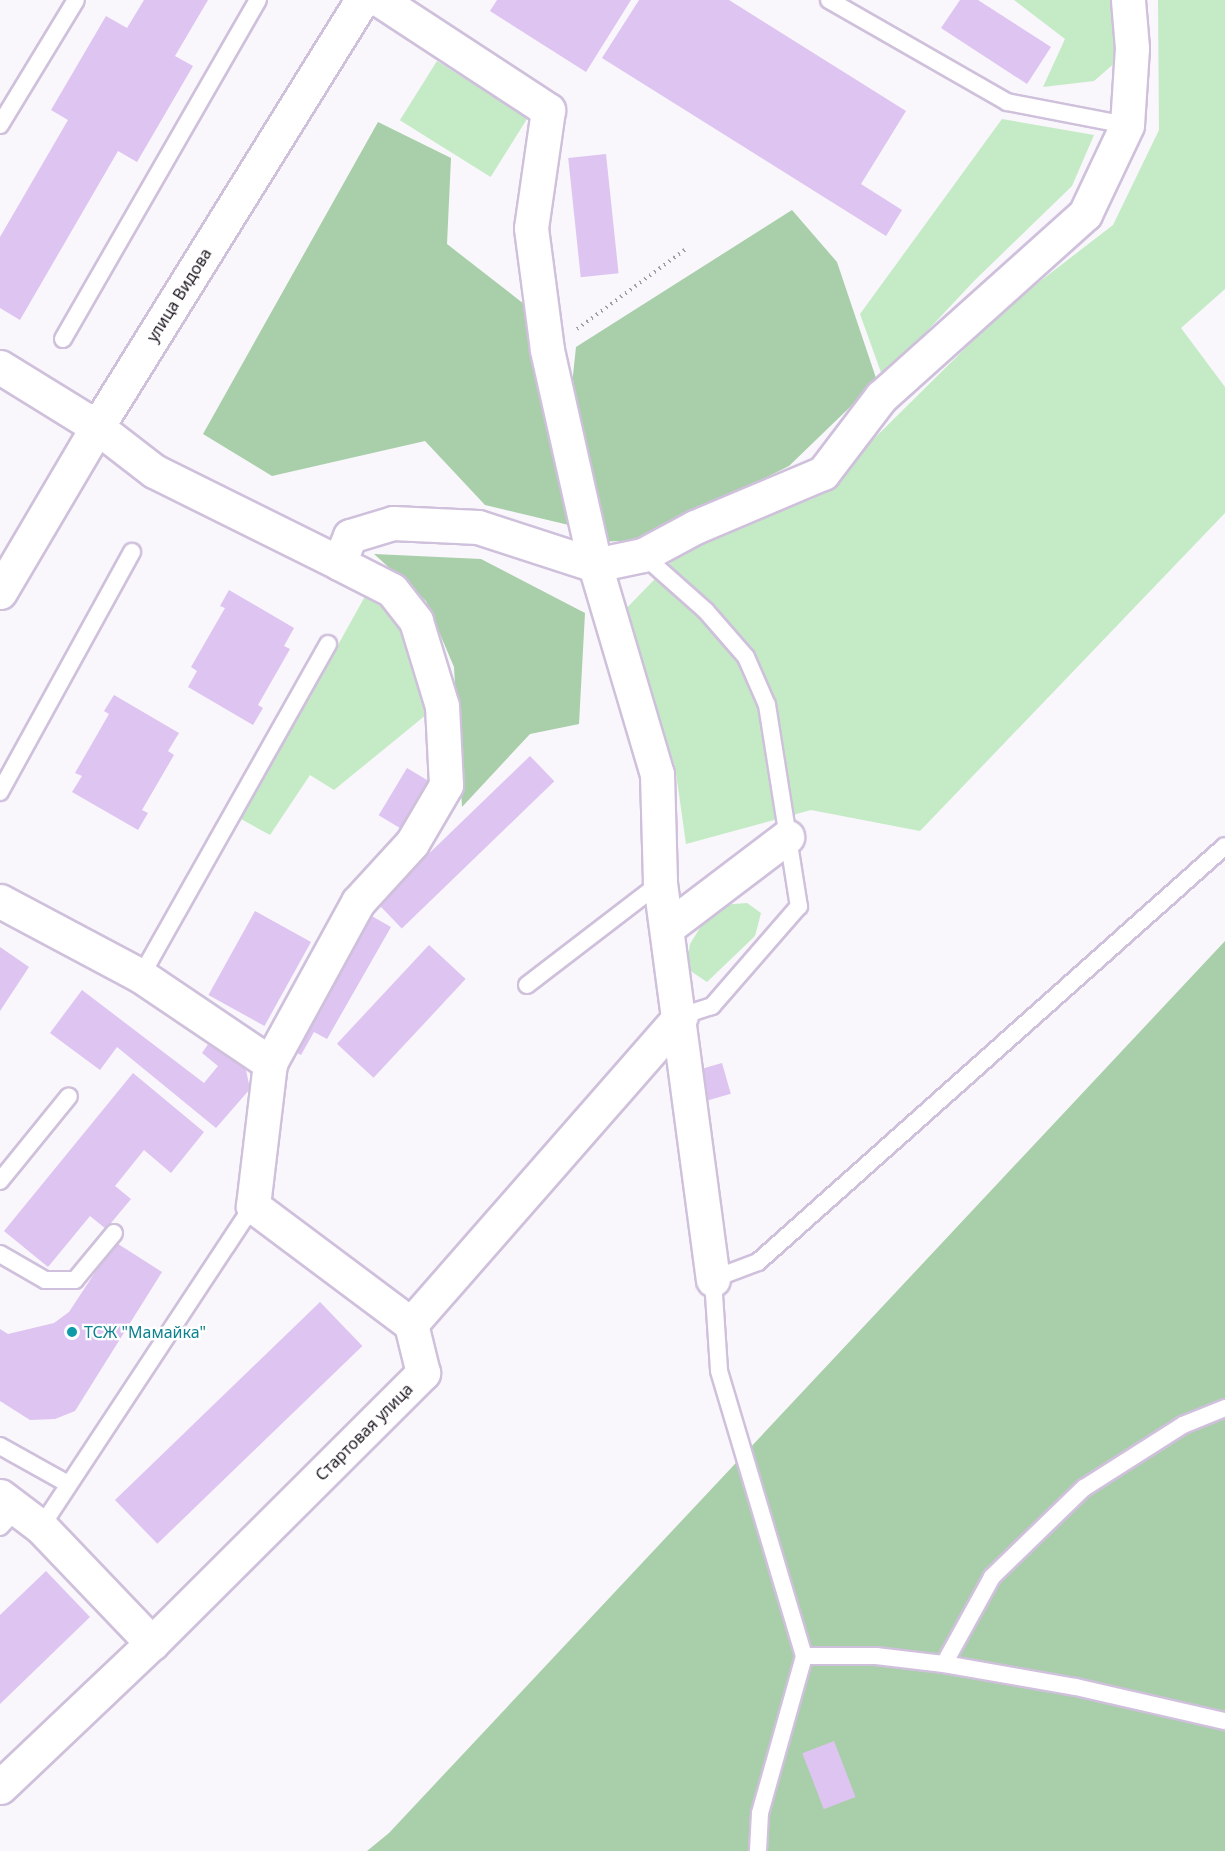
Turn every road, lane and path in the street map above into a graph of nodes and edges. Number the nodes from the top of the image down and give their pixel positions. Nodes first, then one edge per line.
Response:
1 (76, 0) edge
2 (258, 0) edge
3 (362, 0) edge
4 (380, 0) edge
5 (829, 0) edge
6 (1128, 0) edge
7 (0, 125) edge
8 (1127, 125) junction
9 (686, 249) dead end
10 (63, 339) dead end
11 (547, 350) junction
12 (0, 367) edge
13 (97, 428) junction
14 (132, 552) dead end
15 (643, 555) junction
16 (339, 563) junction
17 (595, 565) junction
18 (0, 592) edge
19 (328, 644) dead end
20 (0, 792) edge
21 (787, 837) junction
22 (1225, 846) edge
23 (660, 883) junction
24 (0, 901) edge
25 (668, 928) junction
26 (141, 976) junction
27 (527, 985) dead end
28 (681, 1016) junction
29 (270, 1063) junction
30 (69, 1096) dead end
31 (0, 1181) edge
32 (253, 1206) junction
33 (114, 1233) dead end
34 (0, 1254) edge
35 (712, 1279) junction
36 (411, 1324) junction
37 (1225, 1408) edge
38 (0, 1446) edge
39 (68, 1484) junction
40 (15, 1515) edge
41 (152, 1643) junction
42 (804, 1656) junction
43 (944, 1664) junction
44 (1225, 1721) edge
45 (0, 1787) edge
46 (758, 1851) edge

1 - 7 lane
2 - 10 lane
3 - 13 street, улица Видова
4 - 11 street
5 - 8 lane
6 - 8 street
8 - 15 street
9 - 11 path
11 - 17 street
12 - 13 street
13 - 16 street
13 - 18 street, улица Видова
14 - 20 lane
15 - 17 street
15 - 21 lane
16 - 17 street
16 - 29 street
17 - 23 street
19 - 26 lane
21 - 25 street
21 - 28 lane
22 - 35 lane
23 - 25 street
23 - 27 lane
24 - 26 street
25 - 28 street
26 - 29 street
28 - 35 street
28 - 36 street
29 - 32 street
30 - 31 lane
32 - 36 street
32 - 39 lane
33 - 34 lane
35 - 42 lane
36 - 41 street, Стартовая улица
37 - 43 lane
38 - 39 lane
39 - 40 lane
40 - 41 street
41 - 45 street, Стартовая улица
42 - 43 lane
42 - 46 lane
43 - 44 lane

